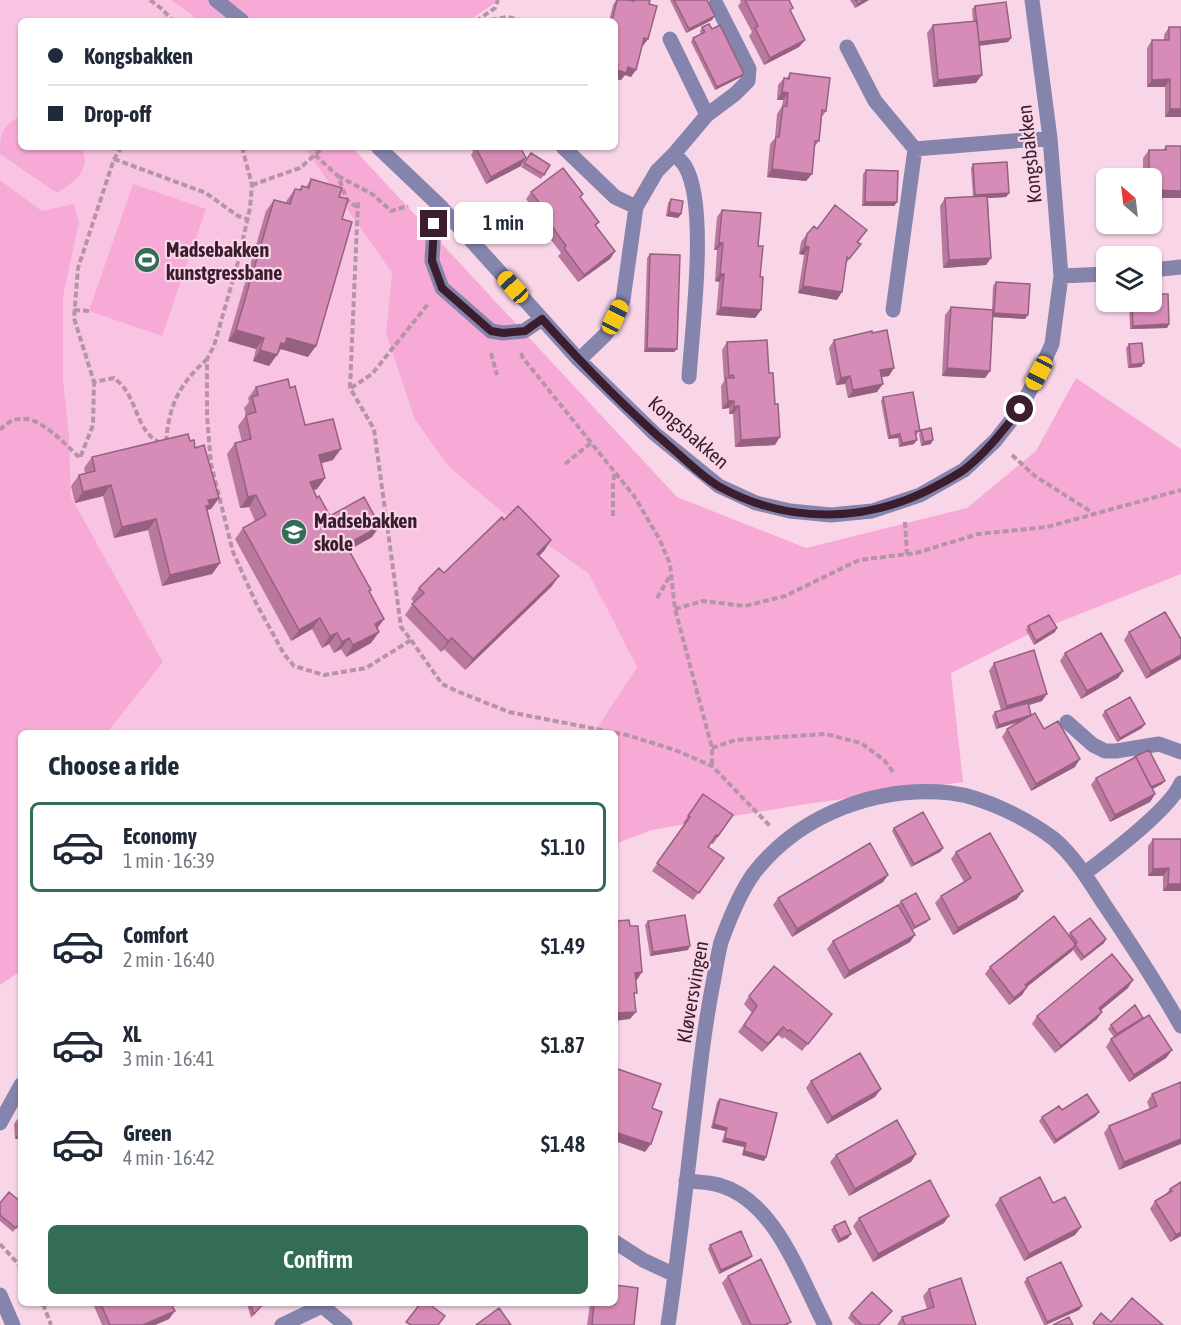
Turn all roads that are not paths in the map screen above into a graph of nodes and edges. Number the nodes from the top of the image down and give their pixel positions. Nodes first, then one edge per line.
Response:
1 (216, 0) edge
2 (1032, 0) edge
3 (716, 4) dead end
4 (238, 18) edge
5 (670, 39) dead end
6 (847, 47) dead end
7 (707, 115) junction
8 (1050, 138) junction
9 (915, 149) junction
10 (381, 150) edge
11 (566, 150) edge
12 (674, 154) junction
13 (441, 207) junction
14 (636, 207) junction
15 (1181, 267) edge
16 (1162, 269) edge
17 (1096, 274) edge
18 (1061, 276) junction
19 (893, 310) dead end
20 (542, 319) junction
21 (579, 360) junction
22 (689, 377) dead end
23 (1067, 722) dead end
24 (1181, 752) edge
25 (1181, 783) edge
26 (1085, 873) junction
27 (1181, 1026) edge
28 (18, 1090) edge
29 (0, 1123) edge
30 (686, 1181) junction
31 (618, 1244) edge
32 (675, 1275) junction
33 (0, 1295) edge
34 (319, 1306) edge
35 (322, 1306) edge
36 (13, 1325) edge
37 (282, 1325) edge
38 (345, 1325) edge
39 (668, 1325) edge
40 (825, 1325) edge

1 - 4 street
2 - 8 street, Kongsbakken
3 - 7 street
5 - 7 street
6 - 9 street
7 - 12 street
8 - 9 street
8 - 18 street, Kongsbakken
9 - 19 street
10 - 13 street, Kongsbakken
11 - 14 street
12 - 14 street
12 - 22 street
13 - 20 street, Kongsbakken
13 - 20 street
14 - 21 street
15 - 16 street
17 - 18 street
18 - 21 street, Kongsbakken
20 - 21 street, Kongsbakken
23 - 24 street
25 - 26 street
26 - 27 street, Kløversvingen
26 - 30 street, Kløversvingen
28 - 29 street
30 - 32 street, Kløversvingen
30 - 40 street
31 - 32 street
32 - 39 street, Kløversvingen
33 - 36 street
34 - 37 street
35 - 38 street

